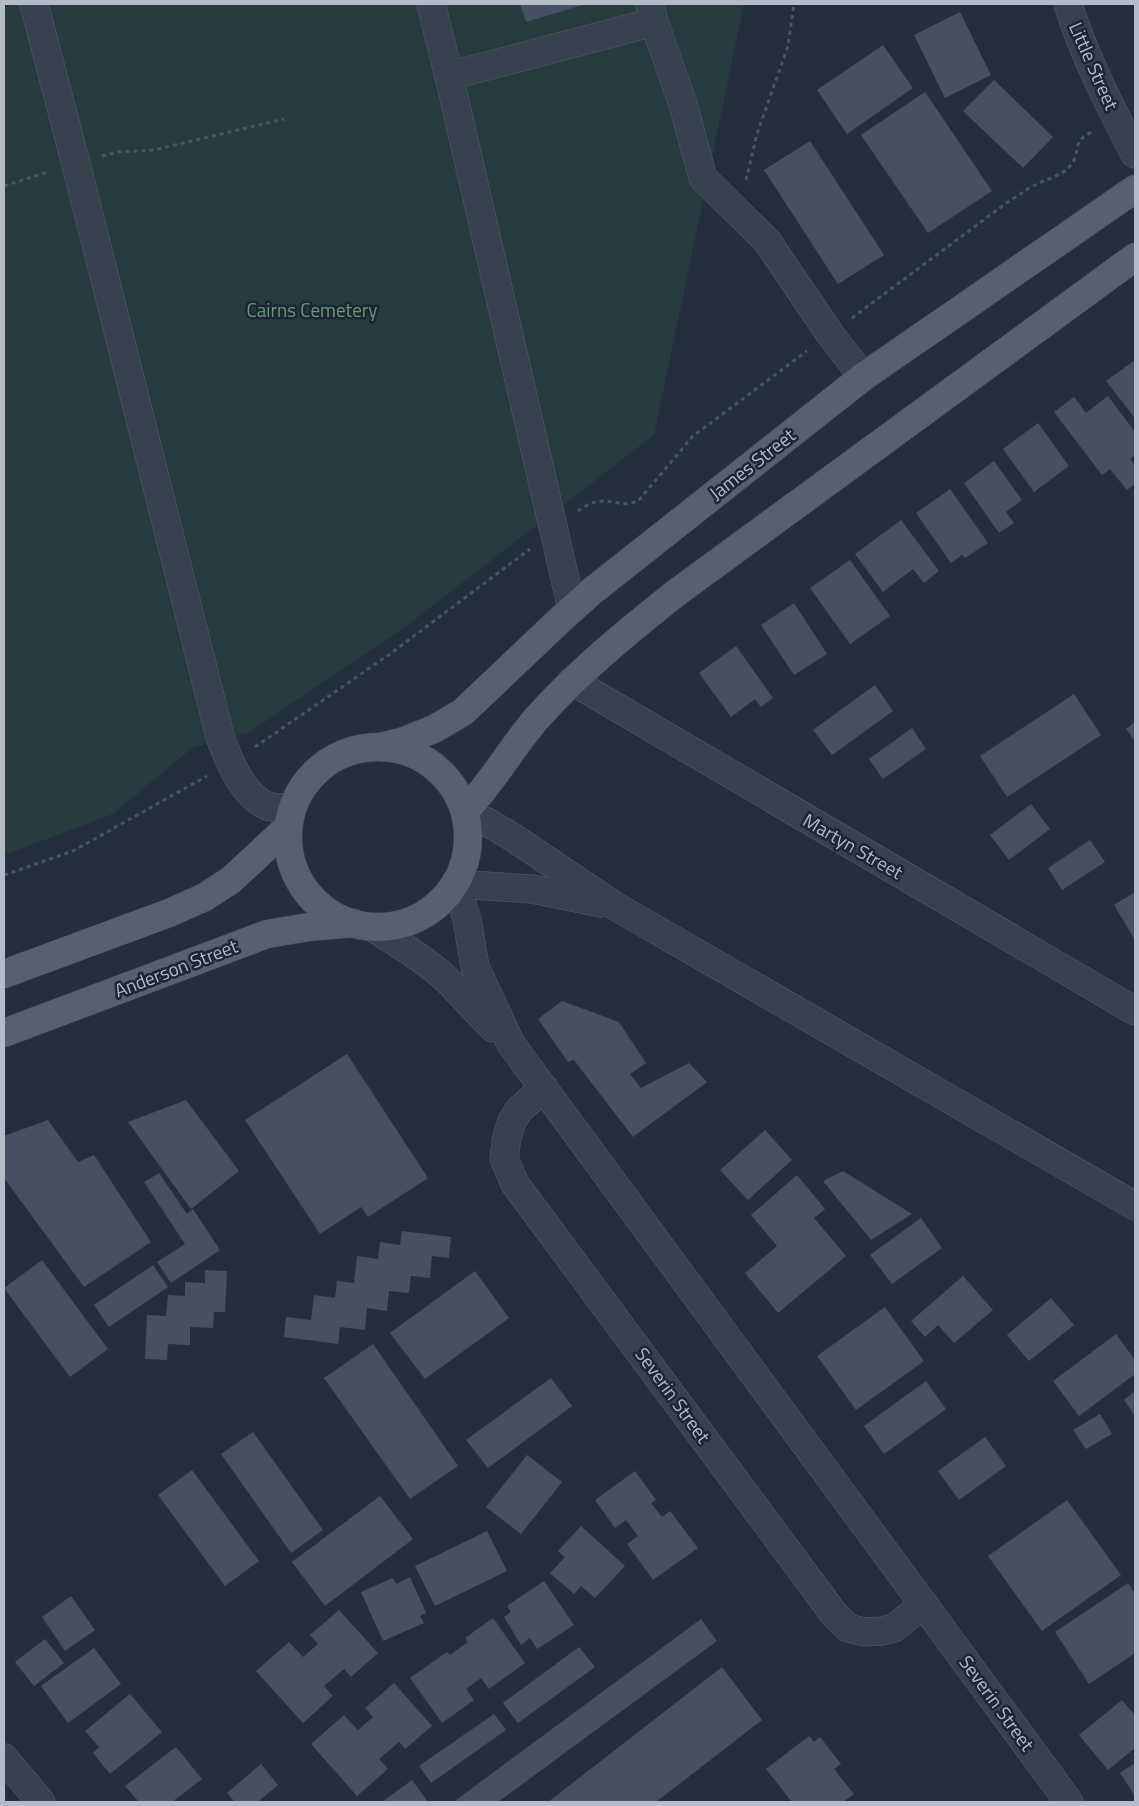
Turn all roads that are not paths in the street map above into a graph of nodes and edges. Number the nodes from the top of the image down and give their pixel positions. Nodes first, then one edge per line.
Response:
1 (34, 4) edge
2 (431, 4) edge
3 (1068, 4) edge
4 (651, 13) edge
5 (449, 76) junction
6 (1135, 154) edge
7 (1135, 189) edge
8 (1135, 256) edge
9 (863, 377) junction
10 (572, 609) junction
11 (572, 681) junction
12 (380, 747) junction
13 (465, 812) junction
14 (290, 816) junction
15 (455, 884) junction
16 (615, 906) junction
17 (362, 925) junction
18 (4, 974) edge
19 (1135, 1011) edge
20 (4, 1033) edge
21 (511, 1044) junction
22 (544, 1088) junction
23 (1135, 1206) edge
24 (924, 1604) junction
25 (4, 1758) edge
26 (41, 1802) edge
27 (1069, 1802) edge

1 - 14 street
2 - 5 street
3 - 6 street, Little Street
4 - 5 street
4 - 9 street
5 - 10 street
7 - 9 main road, James Street
8 - 11 main road
9 - 10 main road, James Street
10 - 12 main road, James Street
11 - 13 main road
11 - 19 street, Martyn Street
12 - 13 main road, Anderson Street
12 - 14 main road
13 - 15 main road, Anderson Street
13 - 16 street
14 - 17 main road
14 - 18 main road
15 - 16 street
15 - 17 main road, Anderson Street
15 - 21 street, Severin Street
16 - 23 street
17 - 20 main road, Anderson Street
17 - 21 street, Severin Street
21 - 22 street, Severin Street
22 - 24 street, Severin Street
22 - 24 street, Severin Street
24 - 27 street, Severin Street
25 - 26 street

